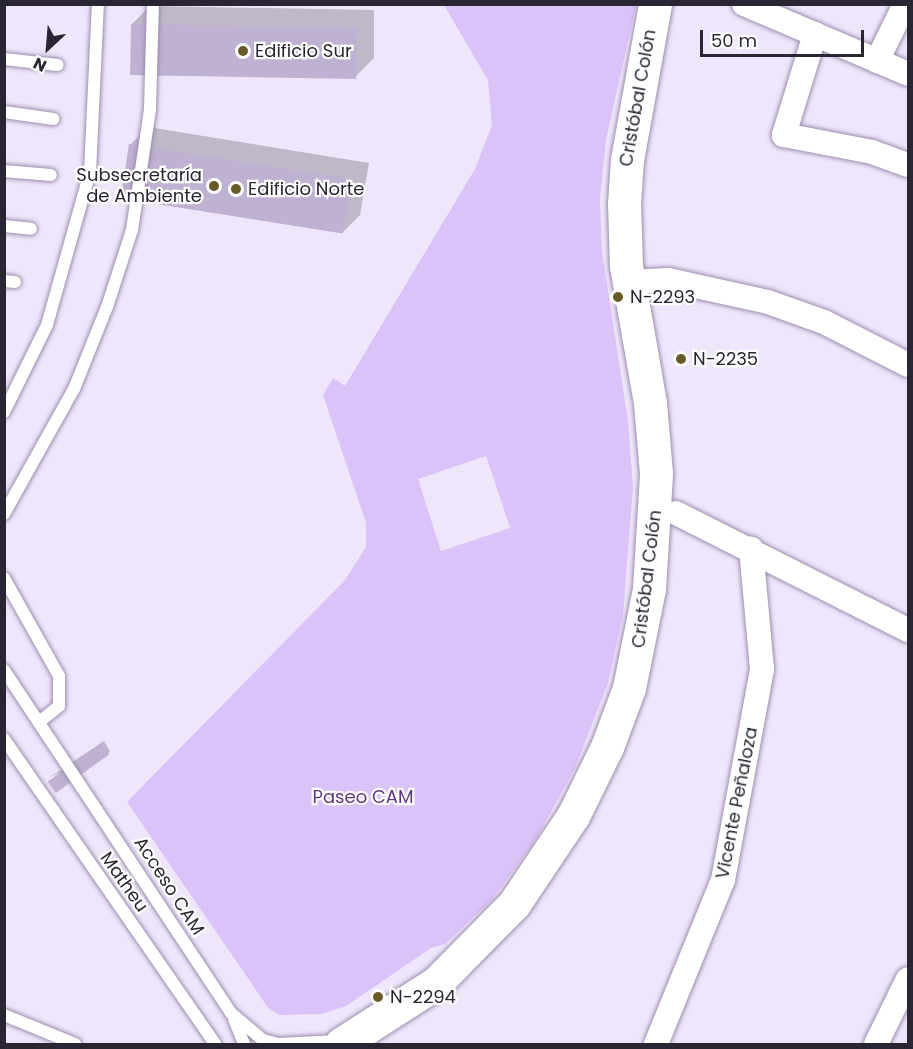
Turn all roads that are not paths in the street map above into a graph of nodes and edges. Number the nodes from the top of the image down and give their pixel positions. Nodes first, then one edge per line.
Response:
1 (98, 4) edge
2 (153, 4) edge
3 (655, 4) edge
4 (675, 4) edge
5 (744, 4) edge
6 (905, 4) edge
7 (815, 34) junction
8 (4, 59) edge
9 (877, 60) junction
10 (58, 65) dead end
11 (909, 74) edge
12 (4, 112) edge
13 (54, 119) dead end
14 (909, 165) edge
15 (4, 171) edge
16 (51, 175) dead end
17 (4, 226) edge
18 (31, 229) dead end
19 (639, 281) junction
20 (909, 365) edge
21 (4, 412) edge
22 (676, 513) junction
23 (4, 514) edge
24 (751, 549) junction
25 (4, 578) edge
26 (909, 630) edge
27 (4, 670) edge
28 (39, 722) junction
29 (4, 739) edge
30 (909, 979) edge
31 (231, 1013) junction
32 (4, 1015) edge
33 (346, 1042) edge
34 (75, 1044) edge
35 (215, 1044) edge
36 (244, 1044) edge
37 (384, 1044) edge
38 (656, 1044) edge
39 (876, 1044) edge

1 - 21 lane
2 - 23 lane
3 - 19 main road, Cristóbal Colón
4 - 19 main road, Cristóbal Colón
5 - 7 street
6 - 9 street
7 - 9 street
7 - 14 street
8 - 10 lane
9 - 11 street
12 - 13 lane
15 - 16 lane
17 - 18 lane
19 - 20 street
19 - 22 main road, Cristóbal Colón
19 - 33 main road, Cristóbal Colón
22 - 24 street
22 - 37 main road, Cristóbal Colón
24 - 26 street
24 - 38 street, Vicente Peñaloza
25 - 28 lane
27 - 28 lane, Acceso CAM
28 - 31 lane, Acceso CAM
29 - 35 lane, Matheu
30 - 39 street
31 - 33 lane, Acceso CAM
31 - 36 lane
32 - 34 lane

